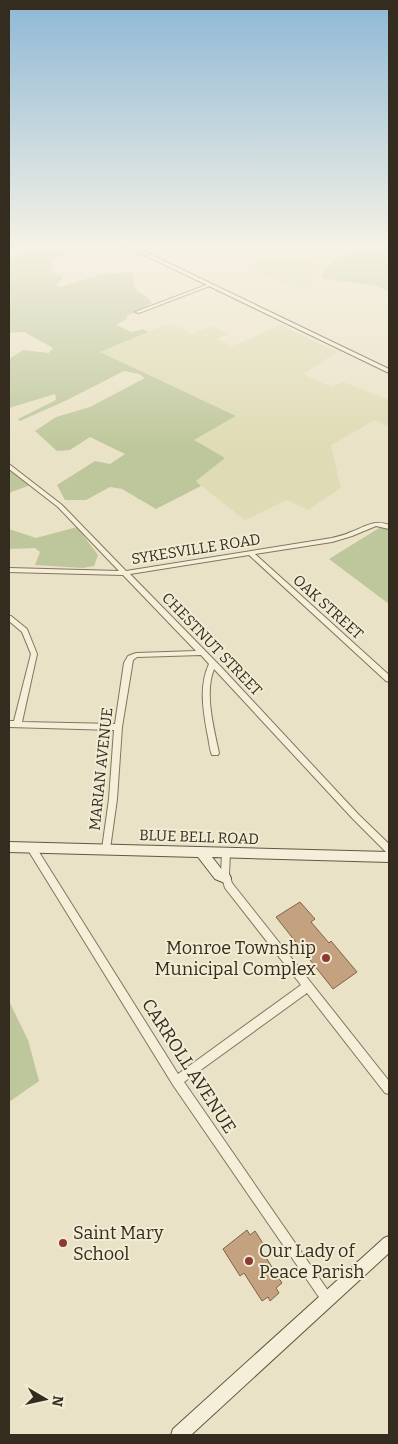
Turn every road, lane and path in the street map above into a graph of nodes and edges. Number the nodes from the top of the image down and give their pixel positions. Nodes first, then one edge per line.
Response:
1 (271, 314) edge
2 (389, 371) edge
3 (9, 466) edge
4 (386, 525) edge
5 (250, 553) junction
6 (9, 570) edge
7 (124, 573) junction
8 (9, 618) edge
9 (202, 652) junction
10 (213, 664) junction
11 (389, 679) edge
12 (13, 725) edge
13 (118, 727) junction
14 (215, 753) dead end
15 (9, 846) edge
16 (31, 847) junction
17 (106, 849) junction
18 (389, 849) edge
19 (201, 852) junction
20 (226, 852) junction
21 (389, 857) edge
22 (226, 878) junction
23 (307, 987) junction
24 (176, 1081) junction
25 (389, 1089) edge
26 (389, 1243) edge
27 (327, 1299) junction
28 (179, 1435) edge

1 - 2 main road
3 - 7 street, CHESTNUT STREET
4 - 5 street, SYKESVILLE ROAD
5 - 7 street, SYKESVILLE ROAD
5 - 11 street, OAK STREET
6 - 7 street, SYKESVILLE ROAD
7 - 9 street, CHESTNUT STREET
8 - 12 street
9 - 10 street, CHESTNUT STREET
9 - 13 street, MARIAN AVENUE
10 - 14 street
10 - 18 street, CHESTNUT STREET
12 - 13 street
13 - 17 street, MARIAN AVENUE
15 - 16 main road, BLUE BELL ROAD
16 - 17 main road, BLUE BELL ROAD
16 - 24 street, CARROLL AVENUE
17 - 19 main road, BLUE BELL ROAD
19 - 20 main road, BLUE BELL ROAD
19 - 22 main road
20 - 21 main road, BLUE BELL ROAD
20 - 22 street
22 - 23 street
23 - 24 street
23 - 25 street
24 - 27 street, CARROLL AVENUE
26 - 27 main road
27 - 28 main road

